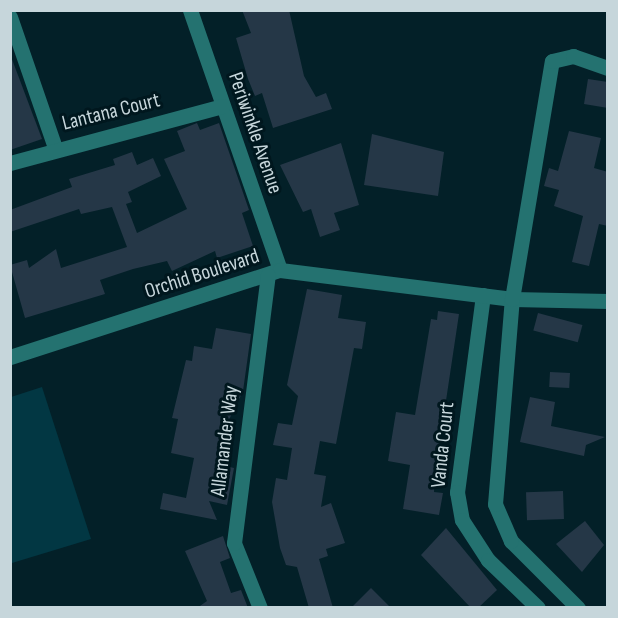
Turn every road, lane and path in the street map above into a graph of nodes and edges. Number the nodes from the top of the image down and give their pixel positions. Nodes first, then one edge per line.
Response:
1 (189, 10) edge
2 (10, 17) edge
3 (608, 68) edge
4 (224, 106) junction
5 (55, 148) junction
6 (10, 163) edge
7 (274, 273) junction
8 (483, 295) junction
9 (512, 299) junction
10 (608, 301) edge
11 (10, 357) edge
12 (260, 608) edge
13 (538, 608) edge
14 (578, 608) edge

1 - 4 street, Periwinkle Avenue
2 - 5 street
3 - 9 street
4 - 5 street, Lantana Court
4 - 7 street, Periwinkle Avenue
5 - 6 street, Lantana Court
7 - 8 street, Orchid Boulevard
7 - 11 street, Orchid Boulevard
7 - 12 street, Allamander Way
8 - 9 street, Orchid Boulevard
8 - 13 street, Vanda Court
9 - 10 street, Orchid Boulevard
9 - 14 street

